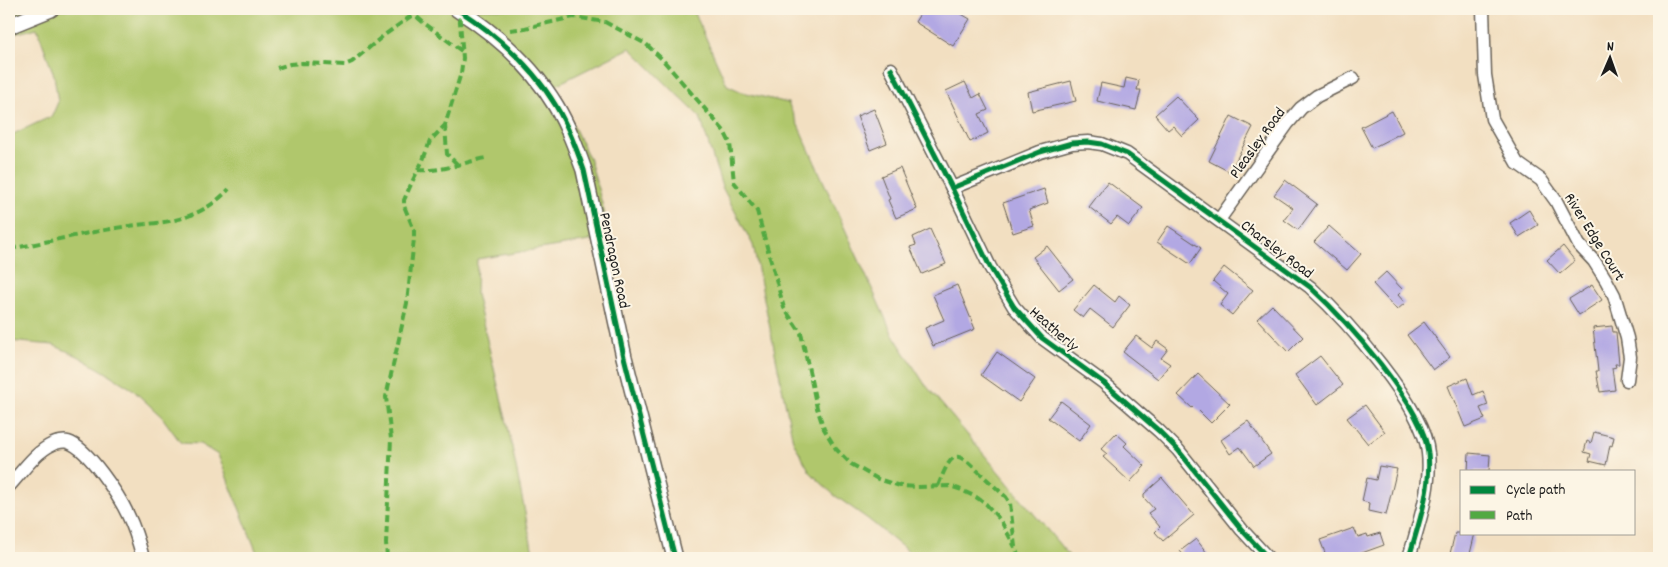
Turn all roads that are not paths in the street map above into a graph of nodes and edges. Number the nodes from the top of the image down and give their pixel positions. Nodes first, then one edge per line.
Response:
1 (51, 9) edge
2 (457, 9) edge
3 (1483, 9) edge
4 (9, 26) edge
5 (891, 69) dead end
6 (1353, 78) dead end
7 (952, 188) junction
8 (1219, 220) junction
9 (1627, 380) dead end
10 (9, 486) edge
11 (143, 558) edge
12 (675, 558) edge
13 (1268, 558) edge
14 (1409, 558) edge

1 - 4 street
2 - 12 street, Pendragon Road
3 - 9 street, River Edge Court
5 - 7 street, Heatherly
6 - 8 street, Pleasley Road
7 - 8 street, Charsley Road
7 - 13 street, Heatherly
8 - 14 street, Charsley Road
10 - 11 street

